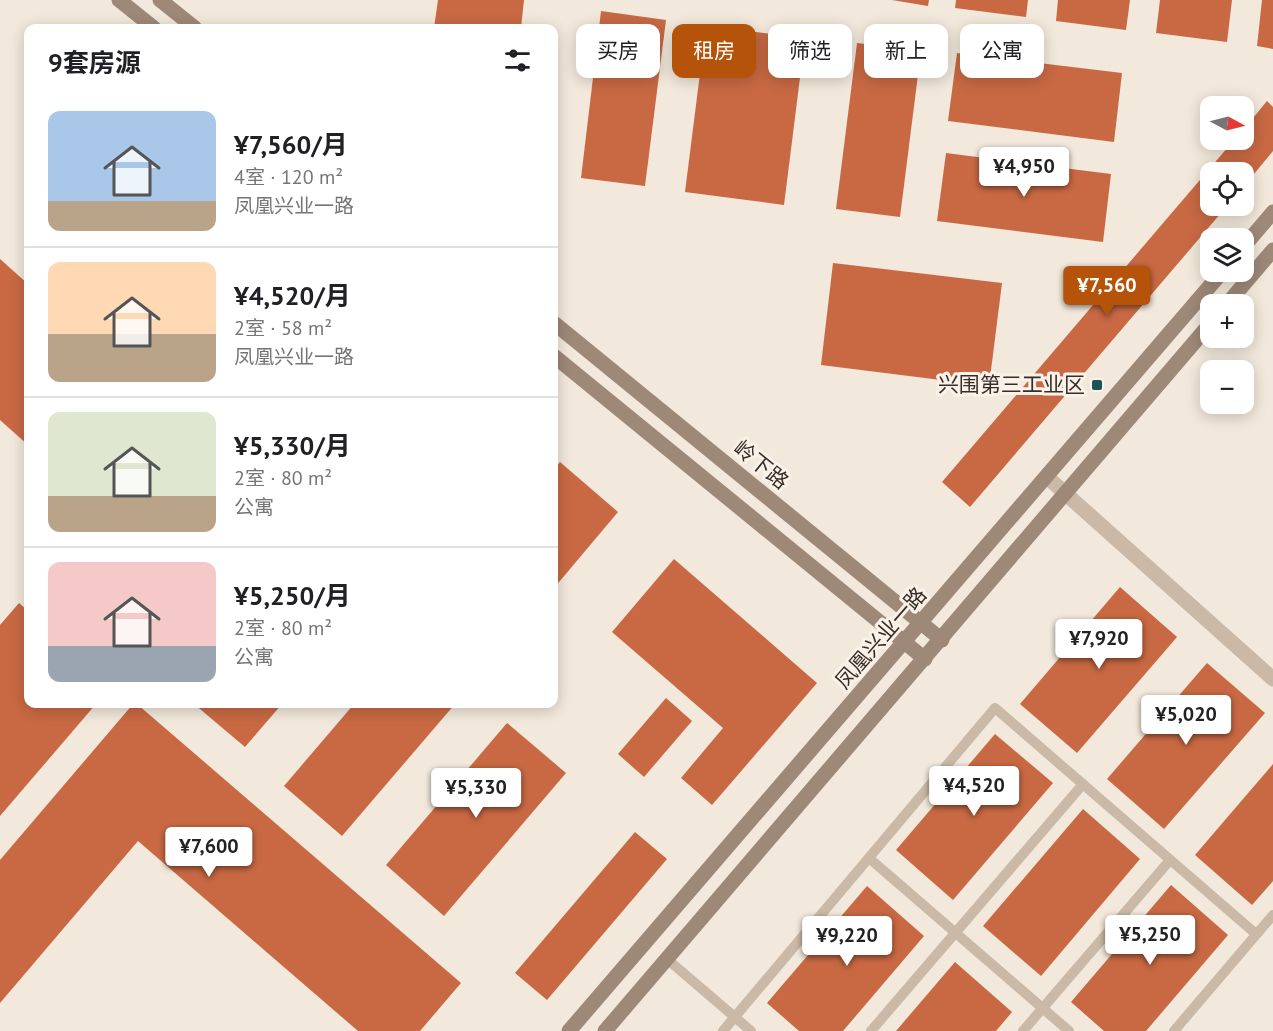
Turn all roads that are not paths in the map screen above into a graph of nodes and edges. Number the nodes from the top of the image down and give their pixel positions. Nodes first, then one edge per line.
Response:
1 (119, 0) edge
2 (160, 0) edge
3 (149, 24) edge
4 (190, 24) edge
5 (1273, 212) edge
6 (1254, 234) edge
7 (1273, 250) edge
8 (1213, 282) edge
9 (1236, 294) edge
10 (558, 326) edge
11 (1200, 336) edge
12 (558, 359) edge
13 (1047, 477) junction
14 (1066, 494) junction
15 (921, 623) junction
16 (942, 640) junction
17 (905, 642) junction
18 (925, 659) junction
19 (1273, 679) edge
20 (1083, 784) junction
21 (869, 858) junction
22 (1170, 860) junction
23 (1273, 915) edge
24 (955, 932) junction
25 (1256, 934) junction
26 (667, 959) junction
27 (1043, 1008) junction
28 (735, 1017) junction
29 (569, 1031) edge
30 (605, 1031) edge
31 (723, 1031) edge
32 (751, 1031) edge
33 (871, 1031) edge
34 (1023, 1031) edge
35 (1069, 1031) edge
36 (1174, 1031) edge

1 - 3 street
2 - 4 street
5 - 6 street
7 - 9 street
8 - 13 street, 凤凰兴业一路
10 - 15 street, 岭下路
11 - 14 street
12 - 17 street
13 - 14 street
13 - 15 street, 凤凰兴业一路
14 - 16 street
14 - 19 street
15 - 16 street, 岭下路
15 - 17 street, 凤凰兴业一路
16 - 18 street
17 - 18 street
17 - 29 street, 凤凰兴业一路
18 - 26 street
20 - 21 lane
20 - 22 lane
20 - 24 lane
21 - 24 lane
21 - 28 lane
22 - 25 lane
22 - 27 lane
23 - 25 lane
24 - 27 lane
24 - 33 lane
25 - 36 lane
26 - 28 lane
26 - 30 street
27 - 34 lane
27 - 35 lane
28 - 31 lane
28 - 32 lane

